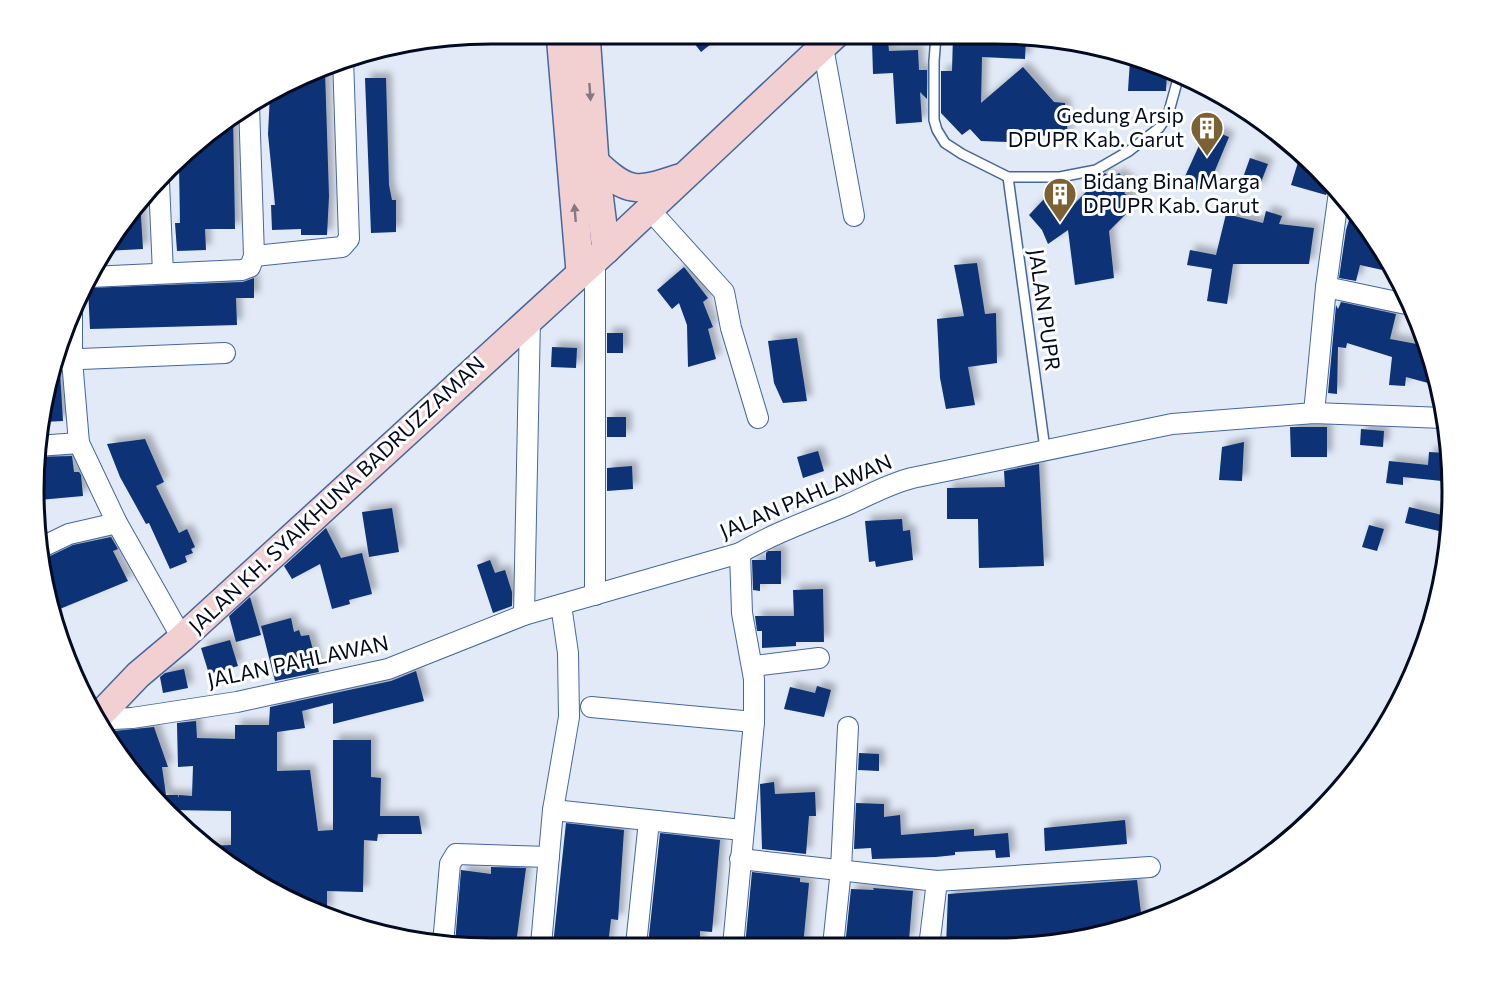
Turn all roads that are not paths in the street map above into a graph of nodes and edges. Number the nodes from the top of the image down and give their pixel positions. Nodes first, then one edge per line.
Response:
1 (562, 44) edge
2 (587, 44) edge
3 (826, 44) edge
4 (829, 44) edge
5 (936, 44) edge
6 (344, 68) edge
7 (1177, 83) edge
8 (249, 114) edge
9 (595, 162) junction
10 (683, 176) junction
11 (1008, 177) junction
12 (159, 190) edge
13 (1337, 204) edge
14 (649, 209) junction
15 (854, 216) dead end
16 (254, 256) junction
17 (594, 260) junction
18 (163, 273) junction
19 (98, 277) edge
20 (1326, 287) junction
21 (1399, 302) edge
22 (530, 317) junction
23 (225, 353) dead end
24 (65, 360) edge
25 (1314, 413) junction
26 (758, 418) dead end
27 (1436, 418) edge
28 (79, 443) junction
29 (46, 445) edge
30 (1045, 449) junction
31 (117, 523) junction
32 (45, 533) edge
33 (69, 534) junction
34 (47, 545) edge
35 (740, 553) junction
36 (595, 595) junction
37 (561, 605) junction
38 (524, 615) junction
39 (182, 638) junction
40 (819, 658) dead end
41 (754, 666) junction
42 (591, 707) dead end
43 (102, 712) edge
44 (106, 719) edge
45 (754, 722) junction
46 (848, 727) dead end
47 (553, 810) junction
48 (649, 821) junction
49 (742, 830) junction
50 (549, 857) junction
51 (740, 859) junction
52 (1150, 867) dead end
53 (841, 869) junction
54 (937, 881) junction
55 (444, 935) edge
56 (542, 938) edge
57 (637, 938) edge
58 (734, 938) edge
59 (834, 938) edge
60 (930, 938) edge

17 -> 1 main road
2 -> 9 main road
3 - 10 main road, JALAN KH. SYAIKHUNA BADRUZZAMAN
4 - 15 street
5 - 11 lane
6 - 16 street
7 - 11 lane
8 - 16 street
9 - 10 main road
9 - 17 main road
10 - 14 main road, JALAN KH. SYAIKHUNA BADRUZZAMAN
11 - 30 lane, JALAN PUPR
12 - 18 street
13 - 20 street
14 - 17 main road, JALAN KH. SYAIKHUNA BADRUZZAMAN
14 - 26 street
16 - 18 street
17 - 22 main road, JALAN KH. SYAIKHUNA BADRUZZAMAN
17 - 36 street
18 - 19 street
20 - 21 street
20 - 25 street
22 - 38 street
22 - 39 main road, JALAN KH. SYAIKHUNA BADRUZZAMAN
23 - 24 street
24 - 28 street
25 - 27 street, JALAN PAHLAWAN
25 - 30 street, JALAN PAHLAWAN
28 - 29 street
28 - 31 street
30 - 35 street, JALAN PAHLAWAN
31 - 33 street
31 - 39 street
32 - 33 street
33 - 34 street
35 - 36 street, JALAN PAHLAWAN
35 - 41 street
36 - 37 street, JALAN PAHLAWAN
37 - 38 street, JALAN PAHLAWAN
37 - 47 street
38 - 44 street, JALAN PAHLAWAN
39 - 43 main road, JALAN KH. SYAIKHUNA BADRUZZAMAN
40 - 41 street
41 - 45 street
42 - 45 street
45 - 49 street
46 - 53 street
47 - 48 street
47 - 50 street
48 - 49 street
48 - 57 street
49 - 51 street
50 - 55 street
50 - 56 street
51 - 53 street
51 - 58 street
52 - 54 street
53 - 54 street
53 - 59 street
54 - 60 street

